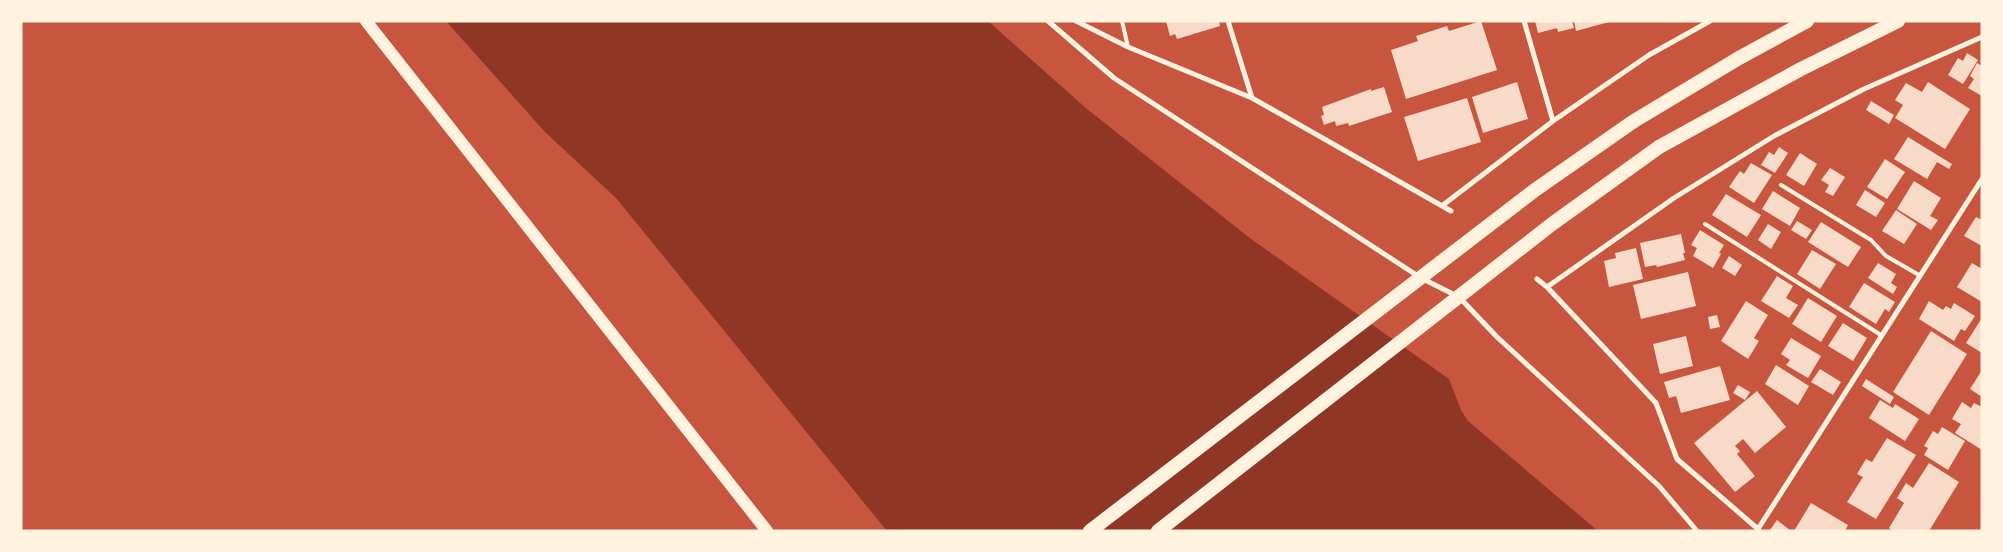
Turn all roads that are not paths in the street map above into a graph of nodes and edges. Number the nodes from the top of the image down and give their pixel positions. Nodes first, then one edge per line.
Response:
1 (366, 21) edge
2 (1048, 21) edge
3 (1076, 21) edge
4 (1122, 21) edge
5 (1228, 21) edge
6 (1524, 21) edge
7 (1710, 21) edge
8 (1807, 21) edge
9 (1898, 21) edge
10 (1982, 37) edge
11 (1128, 47) junction
12 (1252, 98) junction
13 (1553, 121) junction
14 (1982, 179) edge
15 (1782, 185) dead end
16 (1443, 206) junction
17 (1450, 211) dead end
18 (1705, 224) dead end
19 (1919, 275) junction
20 (1421, 278) junction
21 (1537, 280) dead end
22 (1547, 287) junction
23 (1459, 297) junction
24 (1881, 336) junction
25 (1759, 530) edge
26 (767, 531) edge
27 (1090, 531) edge
28 (1158, 531) edge
29 (1697, 531) edge

1 - 26 main road
2 - 20 street
3 - 11 street
4 - 11 lane
5 - 12 street
6 - 13 street
7 - 13 street
8 - 20 highway
9 - 23 highway
10 - 22 street
11 - 12 street
12 - 16 street
13 - 16 street
14 - 19 street
15 - 19 lane
16 - 17 street
18 - 24 lane
19 - 24 street
20 - 23 street
20 - 27 highway
21 - 22 street
22 - 25 street
23 - 28 highway
23 - 29 street
24 - 25 street

